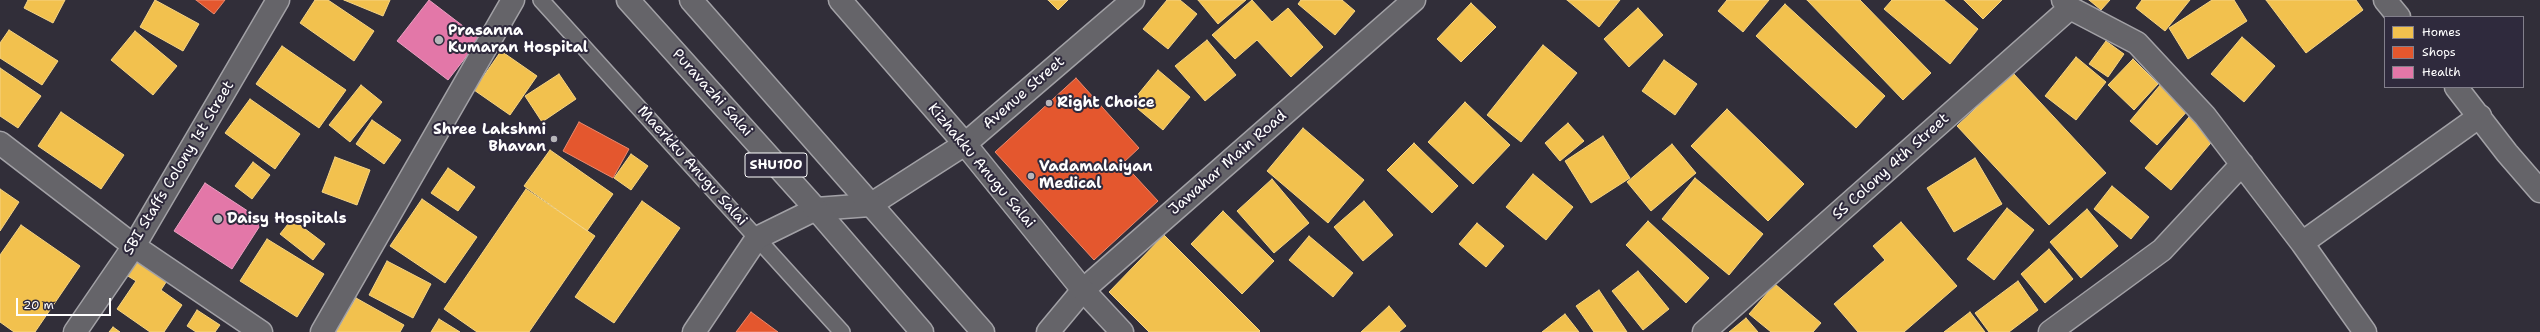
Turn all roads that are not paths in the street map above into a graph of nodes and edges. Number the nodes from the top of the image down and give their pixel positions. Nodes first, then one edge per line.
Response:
1 (278, 0) edge
2 (513, 0) edge
3 (541, 0) edge
4 (628, 0) edge
5 (691, 0) edge
6 (840, 0) edge
7 (1133, 0) edge
8 (1414, 0) edge
9 (2385, 0) edge
10 (2067, 4) edge
11 (2398, 16) edge
12 (2457, 88) edge
13 (2480, 116) junction
14 (0, 143) edge
15 (965, 144) junction
16 (2242, 164) junction
17 (2540, 191) edge
18 (870, 205) junction
19 (816, 209) junction
20 (757, 238) junction
21 (2302, 243) junction
22 (134, 246) junction
23 (1083, 290) junction
24 (75, 332) edge
25 (261, 332) edge
26 (322, 332) edge
27 (694, 332) edge
28 (842, 332) edge
29 (922, 332) edge
30 (983, 332) edge
31 (1048, 332) edge
32 (1122, 332) edge
33 (1704, 332) edge
34 (2050, 332) edge
35 (2365, 332) edge

1 - 22 street, SBI Staffs Colony 1st Street
2 - 26 street
3 - 20 lane, Maerkku Anugu Salai
4 - 19 street, Puravazhi Salai / SHU100
5 - 18 street, SHU100
6 - 15 street, Kizhakku Anugu Salai
7 - 15 street, Avenue Street
8 - 23 street, Jawahar Main Road
9 - 11 street
10 - 16 street
10 - 33 street, SS Colony 4th Street
12 - 13 street
13 - 17 street
13 - 21 street
14 - 22 street
15 - 18 street, Avenue Street
15 - 23 street, Kizhakku Anugu Salai
16 - 21 street
16 - 34 street
18 - 19 street, Avenue Street
18 - 30 street, SHU100
19 - 20 street, Avenue Street
19 - 29 street, Puravazhi Salai / SHU100
20 - 27 street
20 - 28 lane, Maerkku Anugu Salai
21 - 35 street
22 - 24 street, SBI Staffs Colony 1st Street
22 - 25 street
23 - 31 street, Jawahar Main Road
23 - 32 street, Kizhakku Anugu Salai

